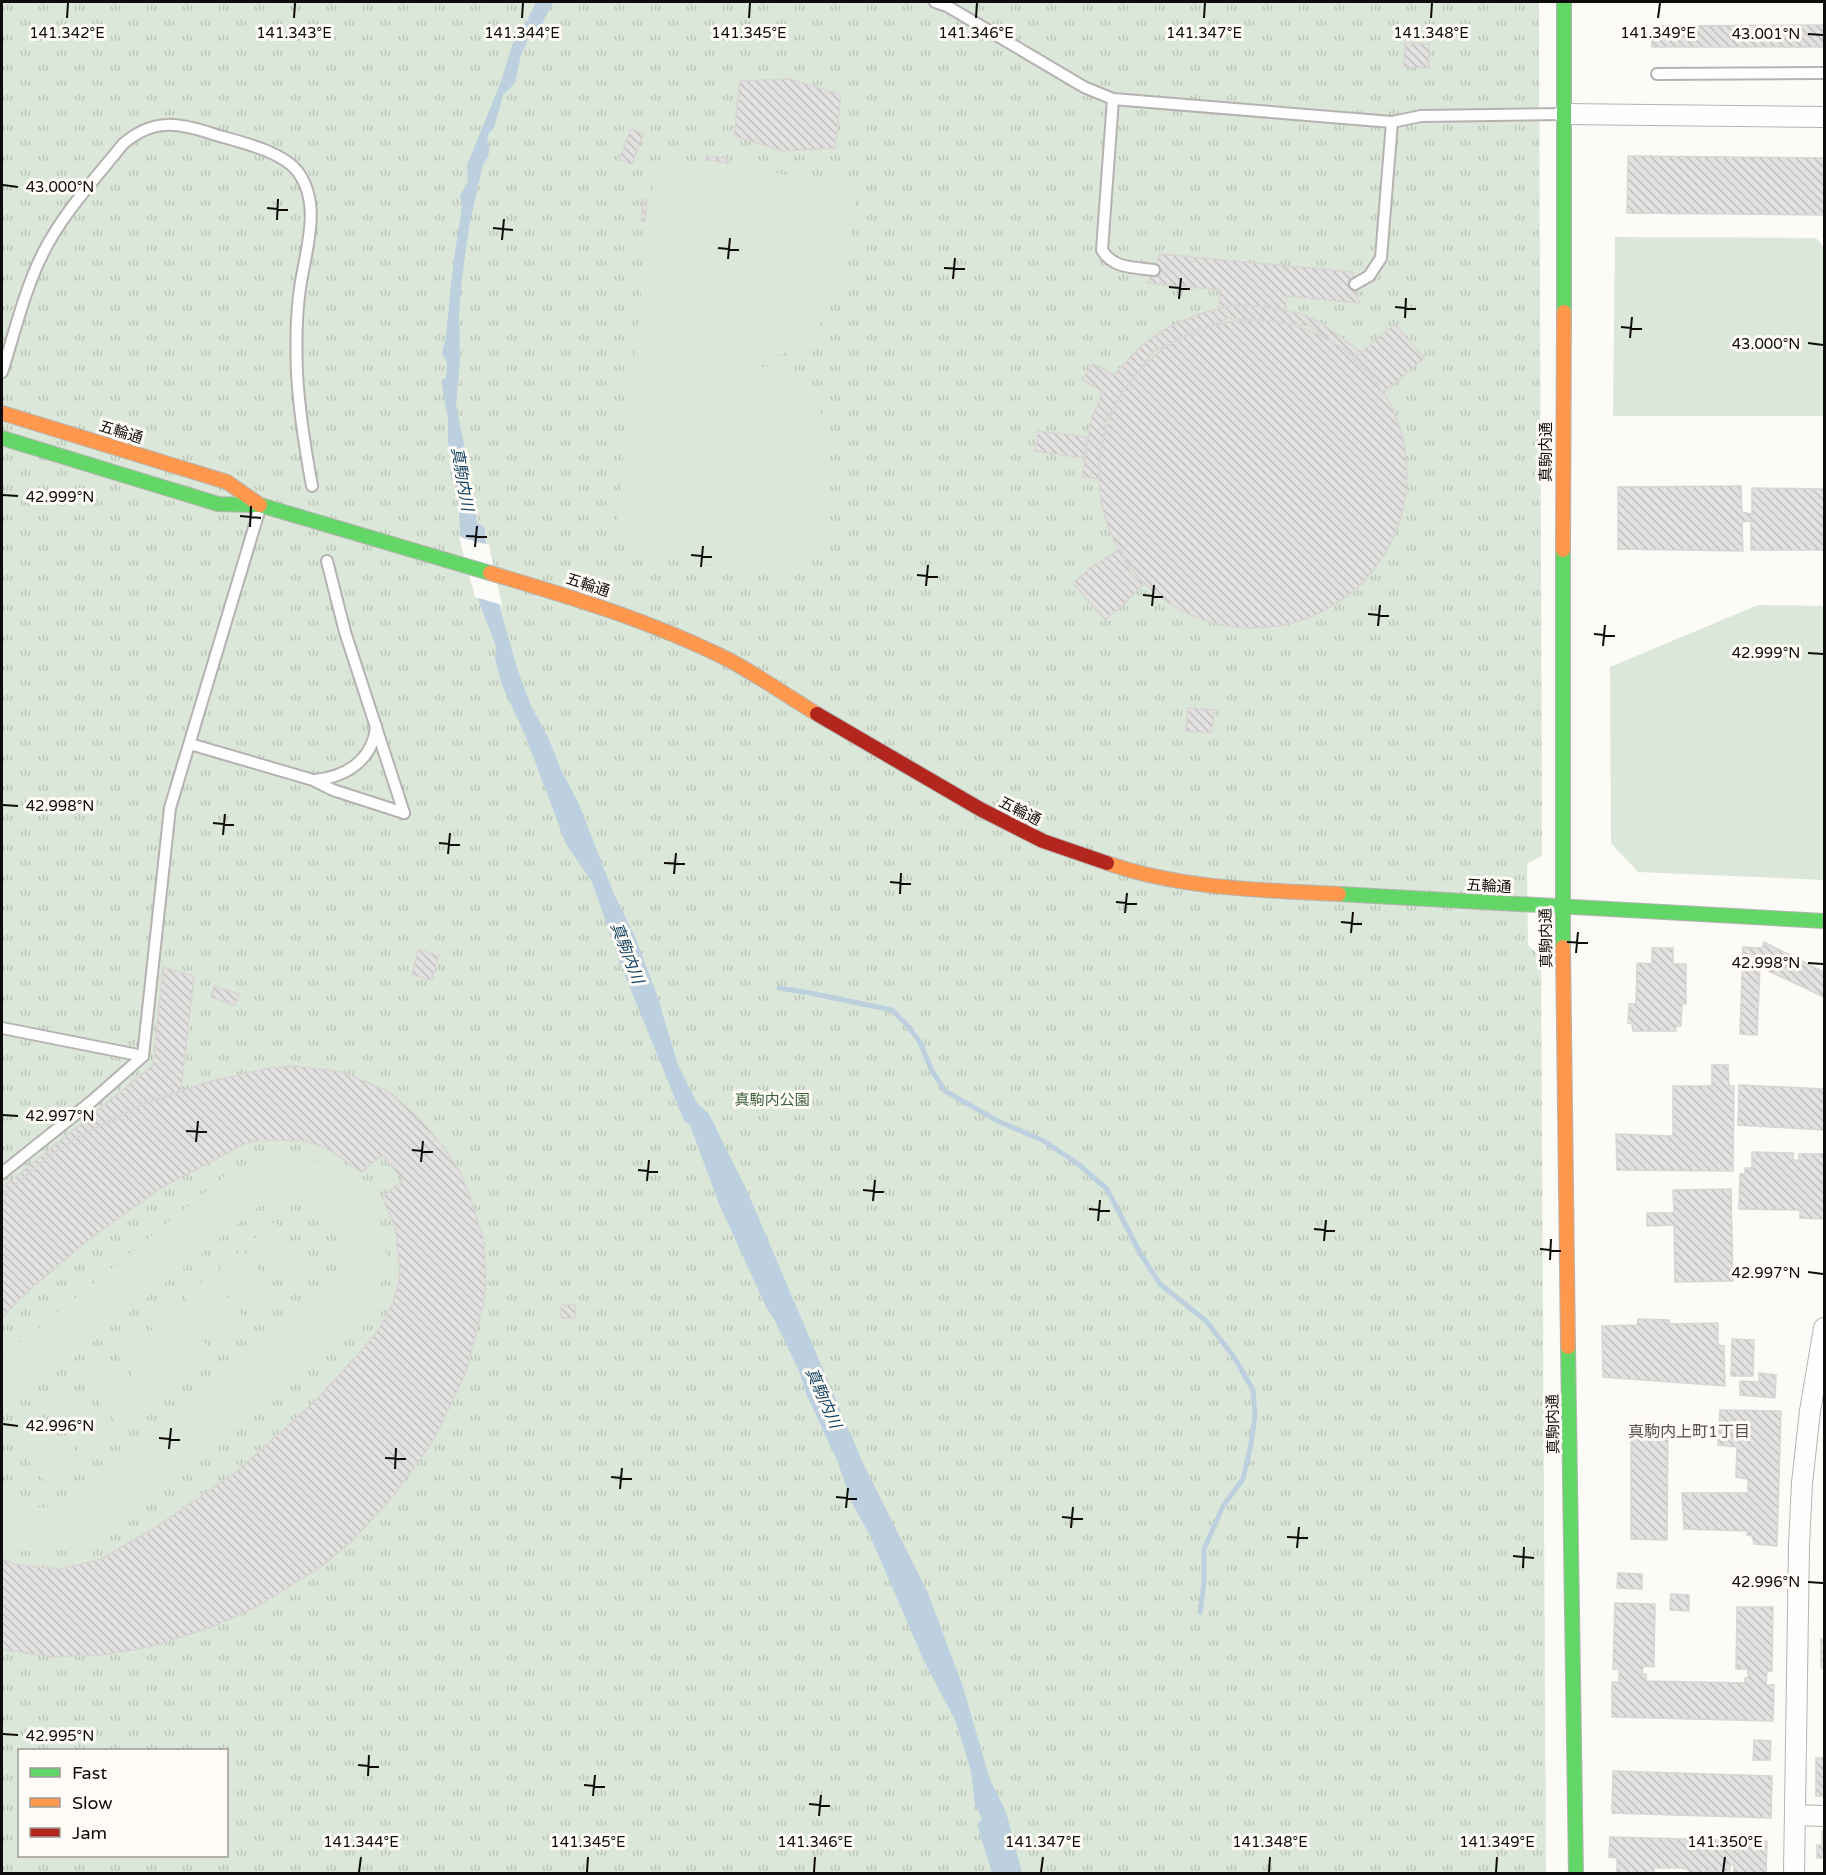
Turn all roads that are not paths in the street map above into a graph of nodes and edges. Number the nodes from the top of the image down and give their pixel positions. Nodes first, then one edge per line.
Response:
1 (935, 2) edge
2 (1564, 2) edge
3 (1824, 73) edge
4 (1657, 74) dead end
5 (1113, 99) junction
6 (1564, 114) junction
7 (1824, 117) edge
8 (1392, 122) junction
9 (1154, 270) dead end
10 (1355, 284) dead end
11 (2, 372) edge
12 (2, 413) edge
13 (2, 438) edge
14 (312, 486) dead end
15 (260, 505) junction
16 (327, 561) dead end
17 (376, 723) junction
18 (190, 744) junction
19 (313, 780) junction
20 (1562, 906) junction
21 (1824, 921) edge
22 (2, 1028) edge
23 (143, 1056) junction
24 (2, 1173) edge
25 (1824, 1328) edge
26 (1819, 1388) edge
27 (1795, 1815) junction
28 (1824, 1816) edge
29 (1576, 1874) edge
30 (1794, 1874) edge

1 - 5 lane
2 - 6 main road, 真駒内通
3 - 4 lane
5 - 8 lane
5 - 9 lane
6 - 7 street
6 - 8 lane
6 - 20 main road, 真駒内通
8 - 10 lane
11 - 14 lane
12 - 15 main road, 五輪通
13 - 15 main road, 五輪通
15 - 18 lane
15 - 20 main road, 五輪通
16 - 17 lane
17 - 19 lane
17 - 19 lane
18 - 19 lane
18 - 23 lane
20 - 21 main road, 五輪通
20 - 29 main road, 真駒内通
22 - 23 lane
23 - 24 lane
25 - 26 street
26 - 27 street
27 - 28 street
27 - 30 street

